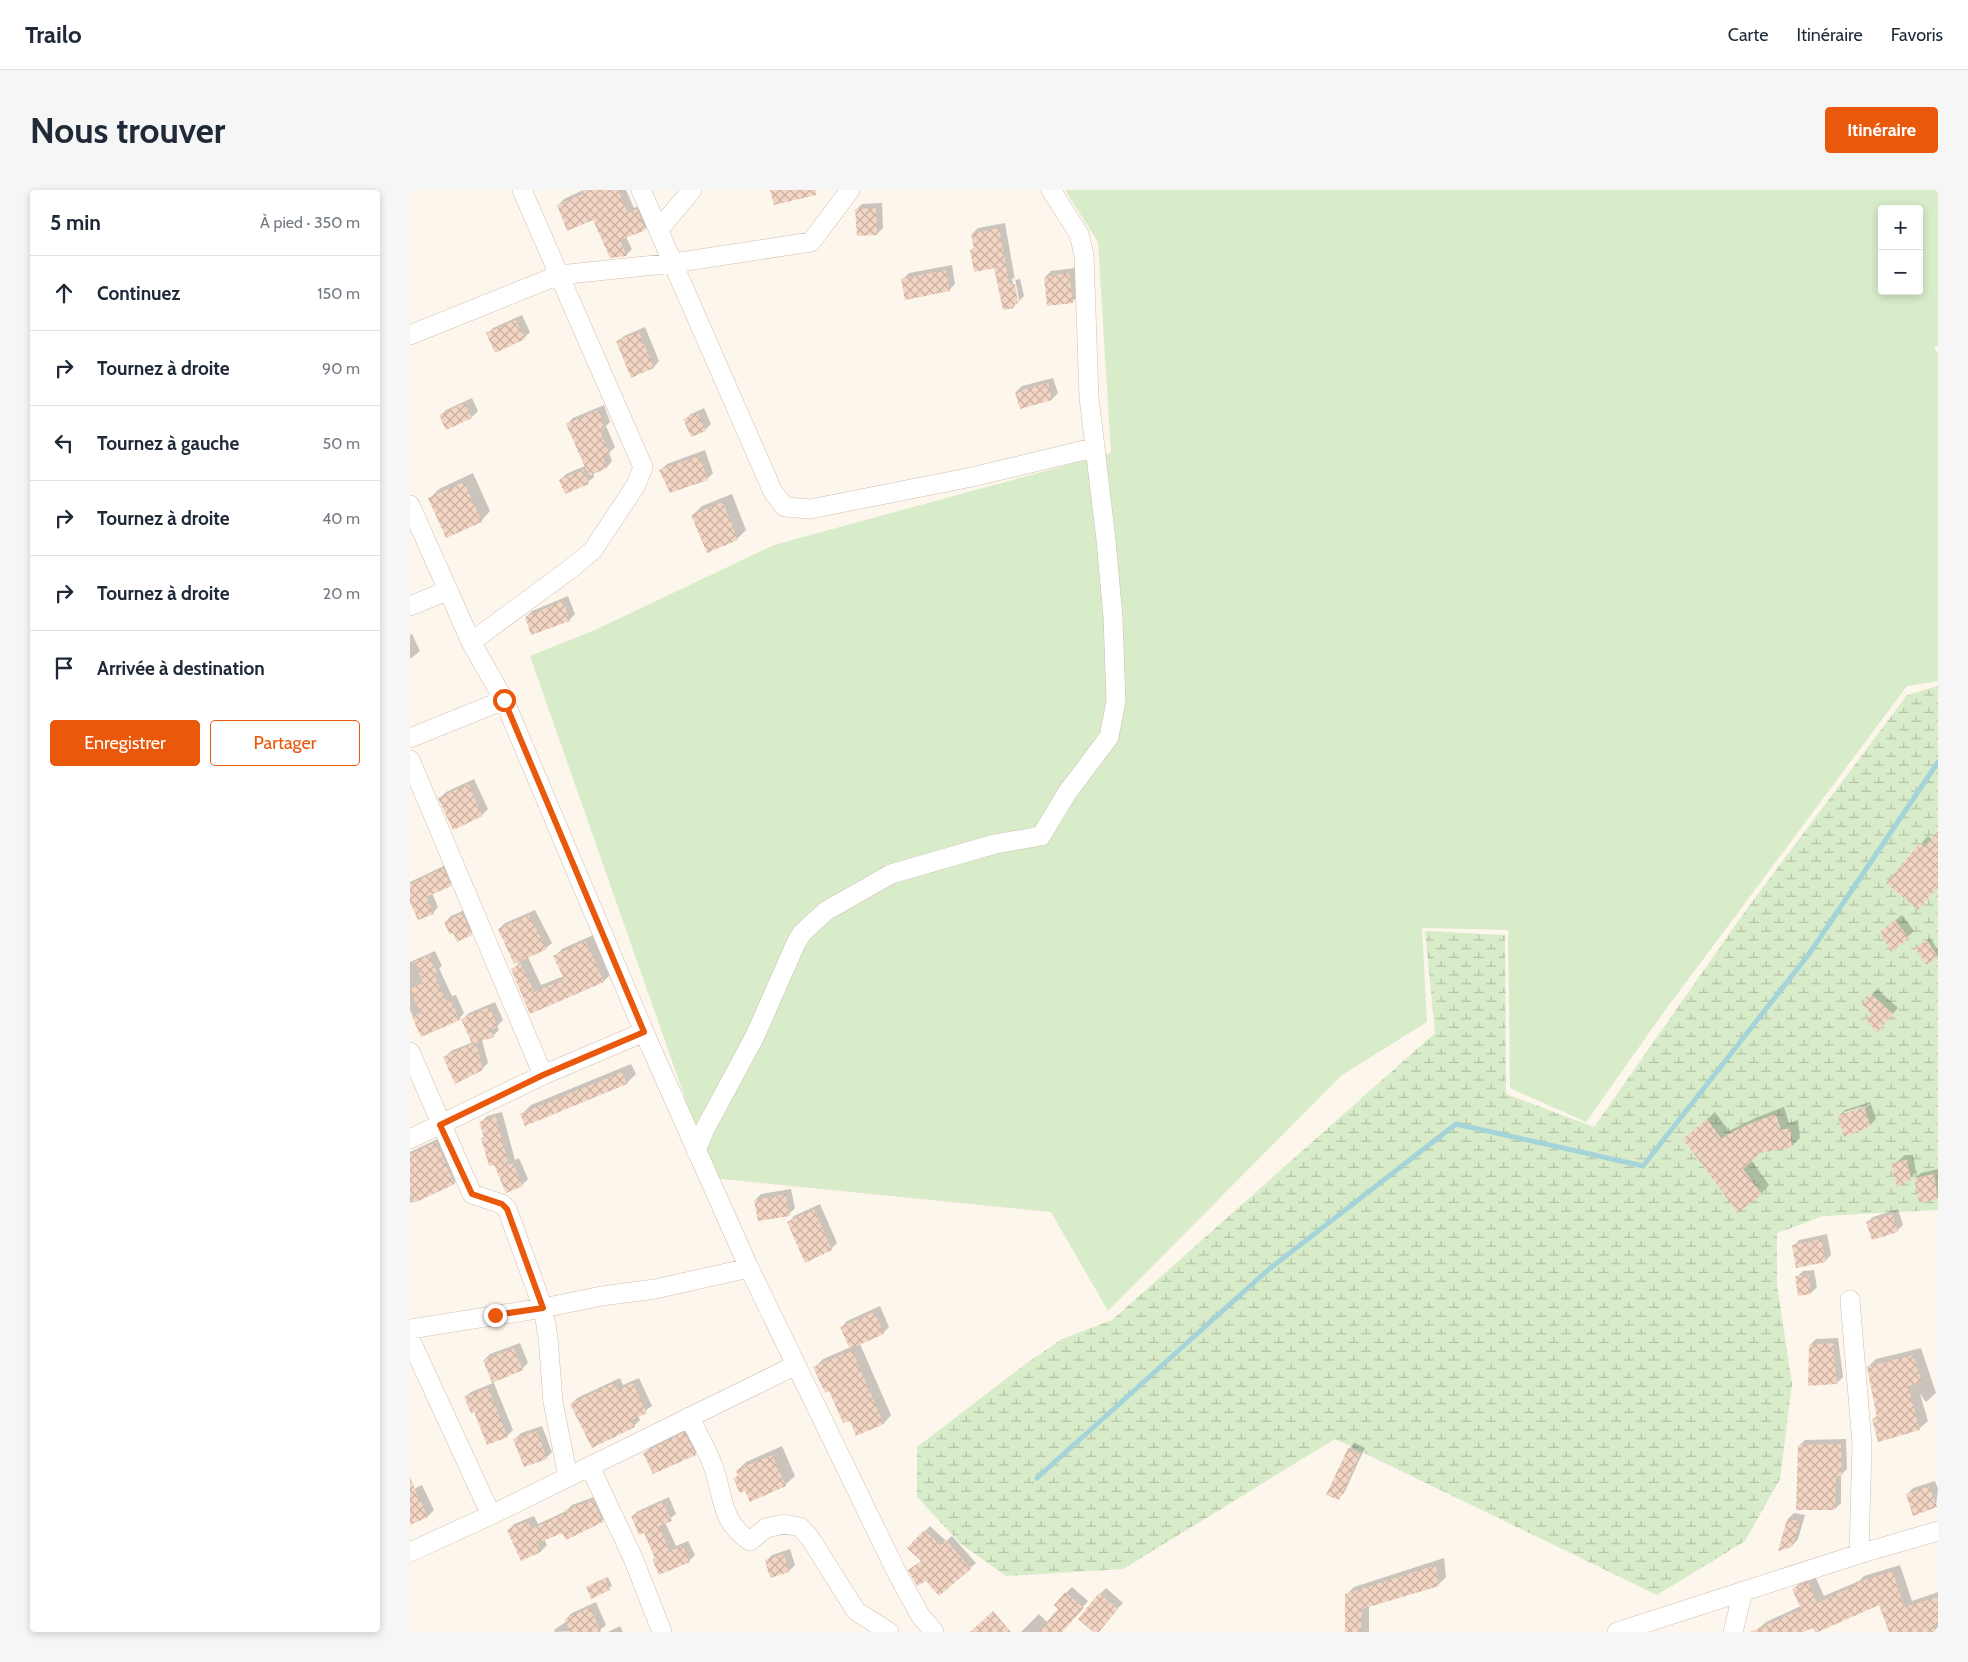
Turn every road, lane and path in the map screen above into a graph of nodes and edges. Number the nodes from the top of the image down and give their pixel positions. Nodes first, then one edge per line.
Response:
1 (522, 190) edge
2 (641, 190) edge
3 (692, 190) edge
4 (850, 190) edge
5 (1051, 190) edge
6 (658, 229) junction
7 (674, 263) junction
8 (559, 275) junction
9 (410, 335) edge
10 (1093, 448) junction
11 (410, 505) edge
12 (447, 591) junction
13 (410, 606) edge
14 (472, 642) junction
15 (504, 700) junction
16 (410, 738) edge
17 (410, 760) edge
18 (644, 1032) junction
19 (410, 1052) edge
20 (543, 1075) junction
21 (440, 1125) junction
22 (410, 1139) edge
23 (696, 1151) junction
24 (749, 1268) junction
25 (1850, 1300) dead end
26 (543, 1308) junction
27 (410, 1329) edge
28 (410, 1339) edge
29 (796, 1366) junction
30 (689, 1417) junction
31 (590, 1467) junction
32 (568, 1477) junction
33 (491, 1515) junction
34 (1938, 1532) edge
35 (410, 1552) edge
36 (1859, 1554) junction
37 (1743, 1591) junction
38 (662, 1632) edge
39 (889, 1632) edge
40 (934, 1632) edge
41 (1617, 1632) edge
42 (1733, 1632) edge

1 - 8 street
2 - 6 street
3 - 6 street
4 - 7 street
5 - 10 street
6 - 7 street
7 - 8 street
7 - 10 street
8 - 9 street
8 - 14 street
10 - 23 street
11 - 12 street
12 - 13 street
12 - 14 street
14 - 15 street
15 - 16 street
15 - 18 street
17 - 20 street
18 - 20 street
18 - 23 street
19 - 21 street
20 - 21 street
21 - 22 street
21 - 26 street
23 - 24 street
24 - 26 street
24 - 29 street
25 - 36 street
26 - 27 street
26 - 32 street
28 - 33 street
29 - 30 street
29 - 40 street
30 - 31 street
30 - 39 street
31 - 32 street
31 - 38 street
32 - 33 street
33 - 35 street
34 - 36 street
36 - 37 street
37 - 41 street
37 - 42 street

